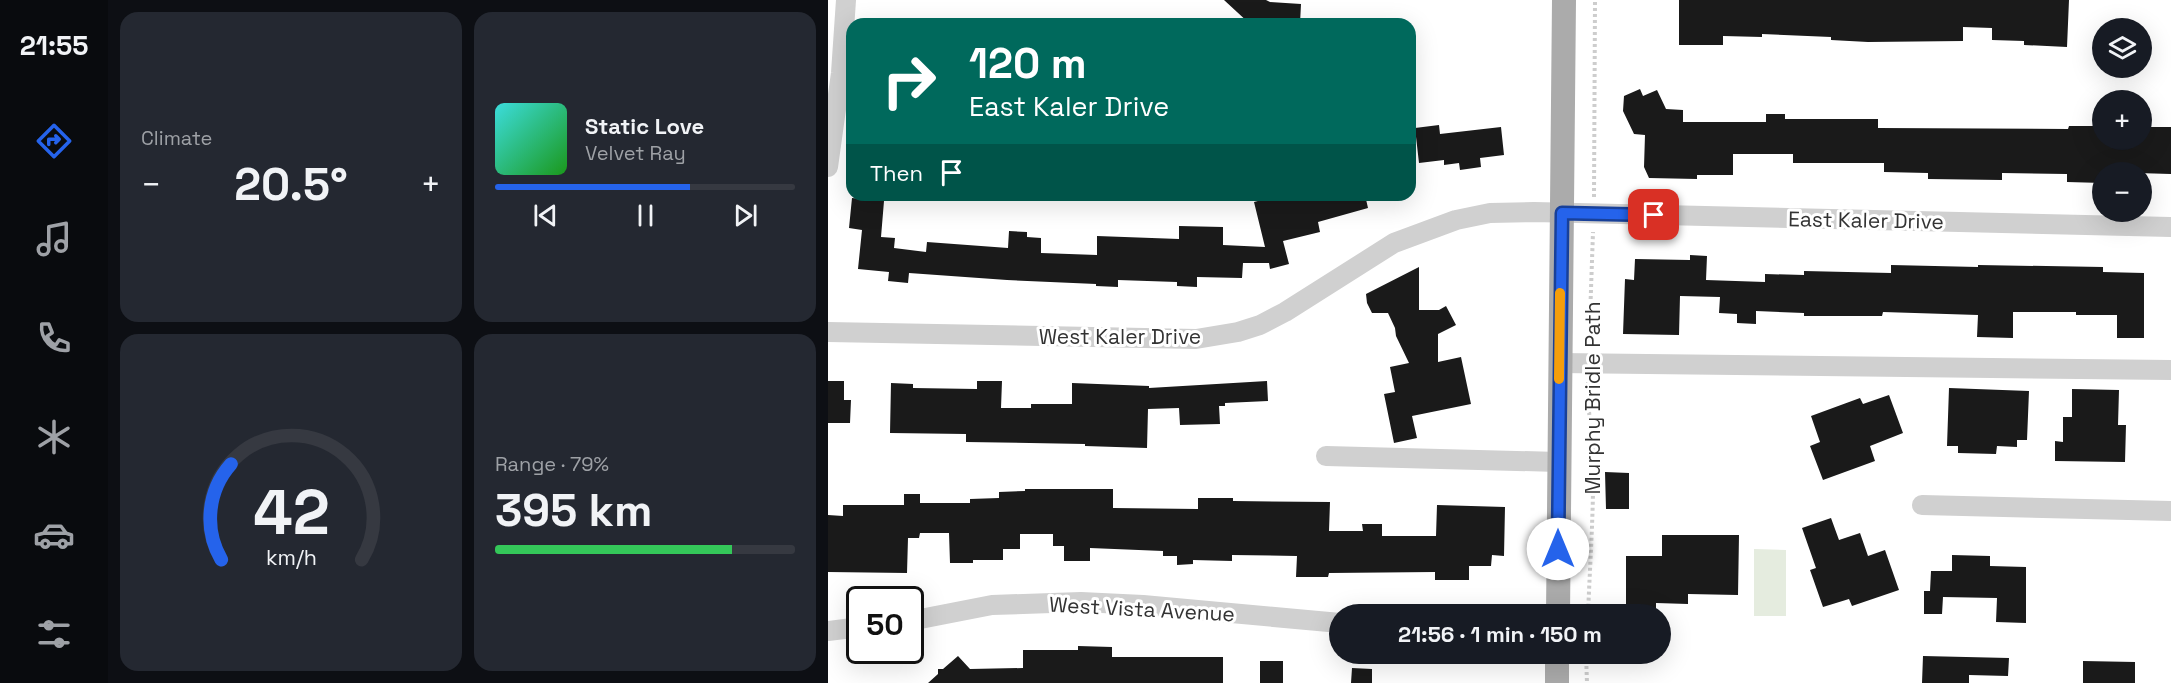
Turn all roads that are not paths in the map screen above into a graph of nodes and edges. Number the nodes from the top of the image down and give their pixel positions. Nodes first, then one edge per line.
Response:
1 (846, 0) edge
2 (1564, 0) edge
3 (841, 54) edge
4 (828, 167) edge
5 (1562, 213) junction
6 (2171, 227) edge
7 (828, 332) edge
8 (1559, 363) junction
9 (2171, 370) edge
10 (1326, 456) dead end
11 (1558, 462) junction
12 (1922, 505) dead end
13 (2171, 511) edge
14 (1558, 604) edge
15 (924, 618) edge
16 (1329, 622) edge
17 (846, 628) edge
18 (828, 630) edge
19 (1557, 664) edge
20 (1557, 683) edge

1 - 3 street
2 - 5 main road
3 - 4 street
5 - 6 street, East Kaler Drive
5 - 7 street, West Kaler Drive
5 - 8 main road
8 - 9 street
8 - 11 main road
10 - 11 street
11 - 14 main road
12 - 13 street
15 - 16 street, West Vista Avenue
17 - 18 street
19 - 20 main road

